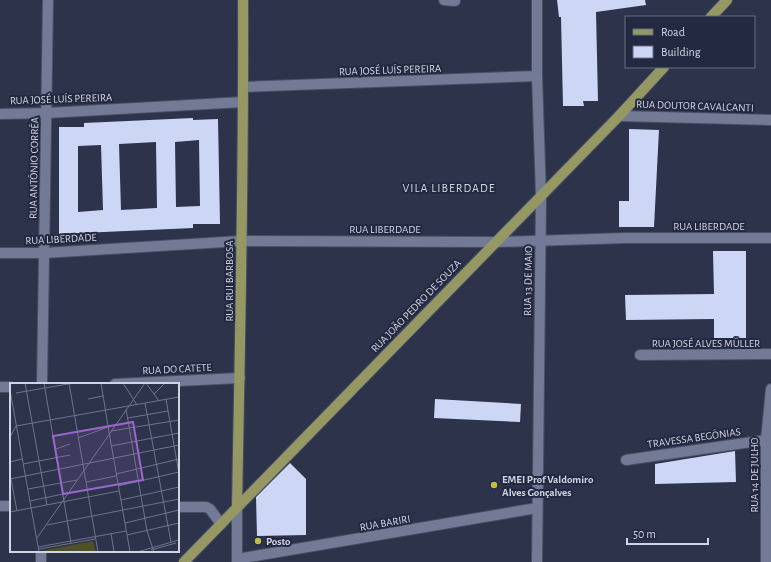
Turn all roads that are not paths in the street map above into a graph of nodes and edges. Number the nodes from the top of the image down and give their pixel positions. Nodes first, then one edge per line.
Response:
1 (48, 0) edge
2 (243, 0) edge
3 (444, 0) edge
4 (454, 0) edge
5 (536, 0) edge
6 (727, 0) edge
7 (712, 16) edge
8 (663, 68) edge
9 (537, 76) junction
10 (243, 87) junction
11 (243, 102) junction
12 (47, 113) junction
13 (0, 114) edge
14 (619, 116) junction
15 (771, 120) edge
16 (541, 196) junction
17 (771, 238) edge
18 (241, 241) junction
19 (540, 241) junction
20 (496, 242) junction
21 (0, 253) edge
22 (44, 253) junction
23 (771, 354) edge
24 (640, 355) dead end
25 (240, 378) junction
26 (42, 383) edge
27 (136, 383) edge
28 (10, 387) edge
29 (0, 388) edge
30 (771, 389) edge
31 (766, 440) junction
32 (626, 460) dead end
33 (179, 507) edge
34 (237, 507) junction
35 (537, 508) junction
36 (221, 524) junction
37 (285, 557) edge
38 (236, 561) edge
39 (184, 562) edge
40 (538, 562) edge
41 (766, 562) edge

1 - 12 street, RUA ANTÔNIO CORRÊA
2 - 10 main road, RUA RUI BARBOSA
3 - 4 street
5 - 9 street, RUA 13 DE MAIO
6 - 7 main road
8 - 14 main road, RUA JOÃO PEDRO DE SOUZA
9 - 10 street, RUA JOSÉ LUÍS PEREIRA
9 - 16 street, RUA 13 DE MAIO
10 - 11 main road, RUA RUI BARBOSA
11 - 12 street, RUA JOSÉ LUÍS PEREIRA
11 - 18 main road, RUA RUI BARBOSA
12 - 13 street, RUA JOSÉ LUÍS PEREIRA
12 - 22 street, RUA ANTÔNIO CORRÊA
14 - 15 street, RUA DOUTOR CAVALCANTI
14 - 16 main road, RUA JOÃO PEDRO DE SOUZA
16 - 19 street, RUA 13 DE MAIO
16 - 20 main road, RUA JOÃO PEDRO DE SOUZA
17 - 19 street, RUA LIBERDADE
18 - 20 street, RUA LIBERDADE
18 - 22 street, RUA LIBERDADE
18 - 25 main road, RUA RUI BARBOSA
19 - 20 street, RUA LIBERDADE
19 - 35 street, RUA 13 DE MAIO
20 - 34 main road, RUA JOÃO PEDRO DE SOUZA
21 - 22 street, RUA LIBERDADE
22 - 26 street, RUA ANTÔNIO CORRÊA
23 - 24 street, RUA JOSÉ ALVES MÜLLER
25 - 27 street, RUA DO CATETE
25 - 34 main road, RUA RUI BARBOSA
28 - 29 street
30 - 31 street, RUA 14 DE JULHO
31 - 32 street, TRAVESSA BEGÔNIAS
31 - 41 street, RUA 14 DE JULHO
33 - 36 street
34 - 36 main road, RUA JOÃO PEDRO DE SOUZA
34 - 38 street, RUA RUI BARBOSA
35 - 37 street, RUA BARIRI
35 - 40 street, RUA 13 DE MAIO
36 - 39 main road, RUA JOÃO PEDRO DE SOUZA
37 - 38 street, RUA BARIRI

